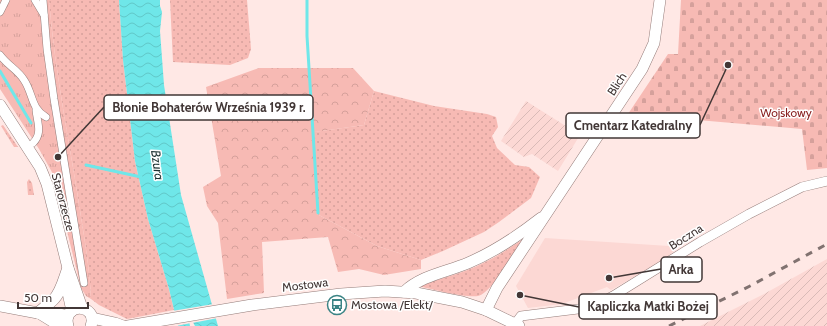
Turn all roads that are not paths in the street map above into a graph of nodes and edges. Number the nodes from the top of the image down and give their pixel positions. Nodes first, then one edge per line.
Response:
1 (6, 0) edge
2 (35, 0) edge
3 (43, 0) edge
4 (660, 0) edge
5 (0, 12) edge
6 (44, 15) junction
7 (0, 55) edge
8 (0, 105) edge
9 (36, 108) junction
10 (46, 118) dead end
11 (33, 143) dead end
12 (827, 181) edge
13 (527, 235) junction
14 (68, 268) junction
15 (84, 283) dead end
16 (404, 292) junction
17 (0, 306) edge
18 (486, 310) junction
19 (38, 313) junction
20 (71, 317) edge
21 (92, 322) edge
22 (517, 325) edge
23 (123, 326) edge
24 (128, 326) edge

1 - 5 street
2 - 6 street
3 - 6 street
4 - 13 street, Blich
6 - 15 street
7 - 9 street
8 - 14 street, Starorzecze
9 - 10 street
9 - 11 street
12 - 22 street, Boczna
13 - 16 street, Blich
13 - 18 street, Blich
14 - 19 street
14 - 20 street, Starorzecze
16 - 18 street, Mostowa
16 - 24 street, Mostowa
17 - 19 street
18 - 22 street, Mostowa
19 - 20 street
20 - 21 street
21 - 23 street

